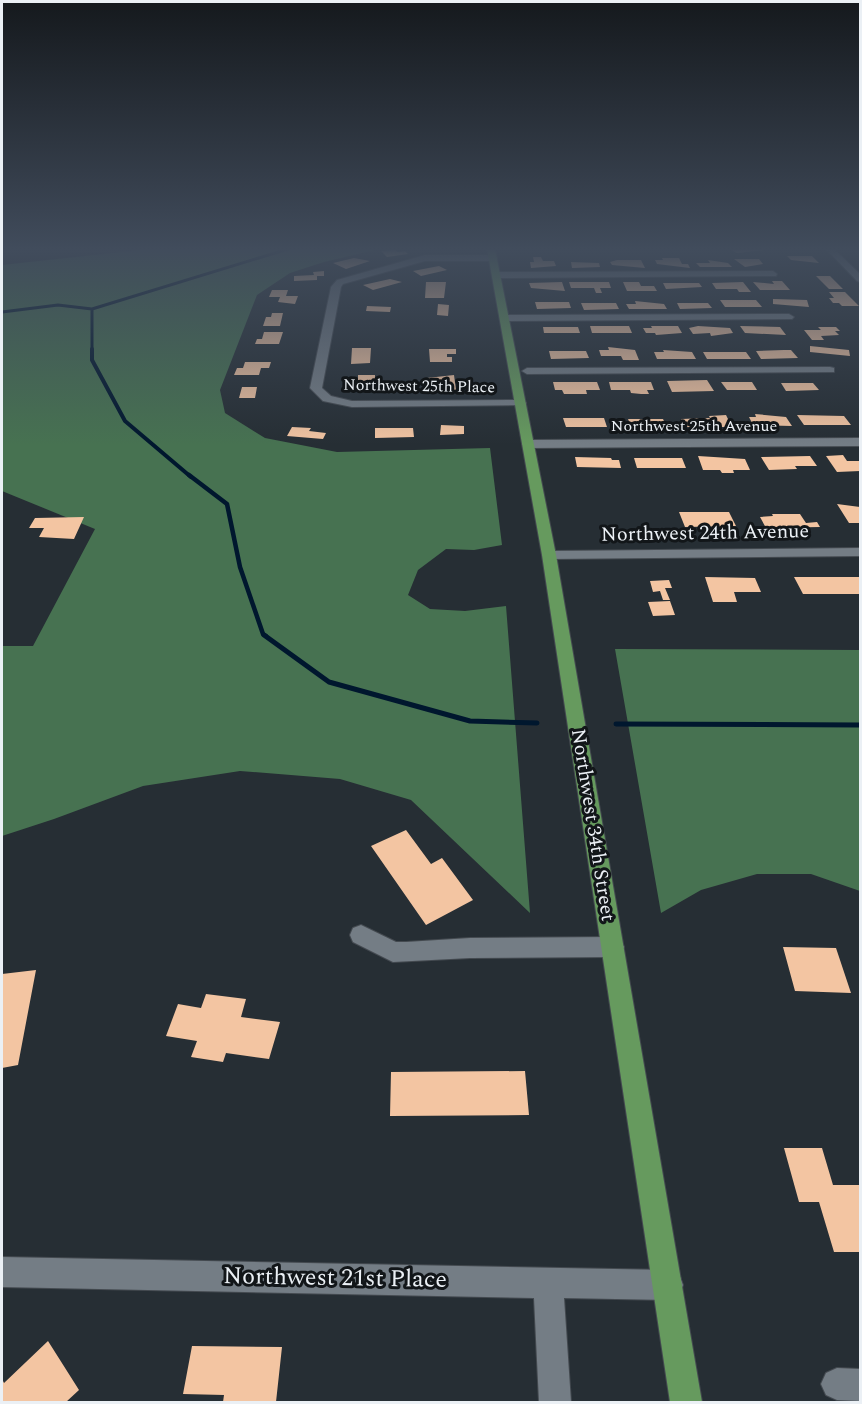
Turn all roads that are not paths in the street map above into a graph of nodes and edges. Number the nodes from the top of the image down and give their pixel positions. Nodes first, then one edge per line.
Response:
1 (331, 315) edge
2 (504, 315) edge
3 (789, 316) dead end
4 (505, 318) junction
5 (830, 370) dead end
6 (527, 371) dead end
7 (520, 404) junction
8 (861, 442) edge
9 (528, 444) junction
10 (861, 552) edge
11 (549, 555) junction
12 (361, 935) dead end
13 (612, 946) junction
14 (2, 1272) edge
15 (548, 1282) junction
16 (668, 1285) junction
17 (555, 1402) edge
18 (686, 1402) edge

1 - 7 street, Northwest 25th Place
2 - 4 main road, Northwest 34th Street
3 - 4 street
4 - 7 main road, Northwest 34th Street
5 - 6 street
7 - 9 main road, Northwest 34th Street
8 - 9 street, Northwest 25th Avenue
9 - 11 main road, Northwest 34th Street
10 - 11 street, Northwest 24th Avenue
11 - 13 main road, Northwest 34th Street
12 - 13 street
13 - 16 main road, Northwest 34th Street
14 - 15 street, Northwest 21st Place
15 - 16 street, Northwest 21st Place
15 - 17 street
16 - 18 main road, Northwest 34th Street

